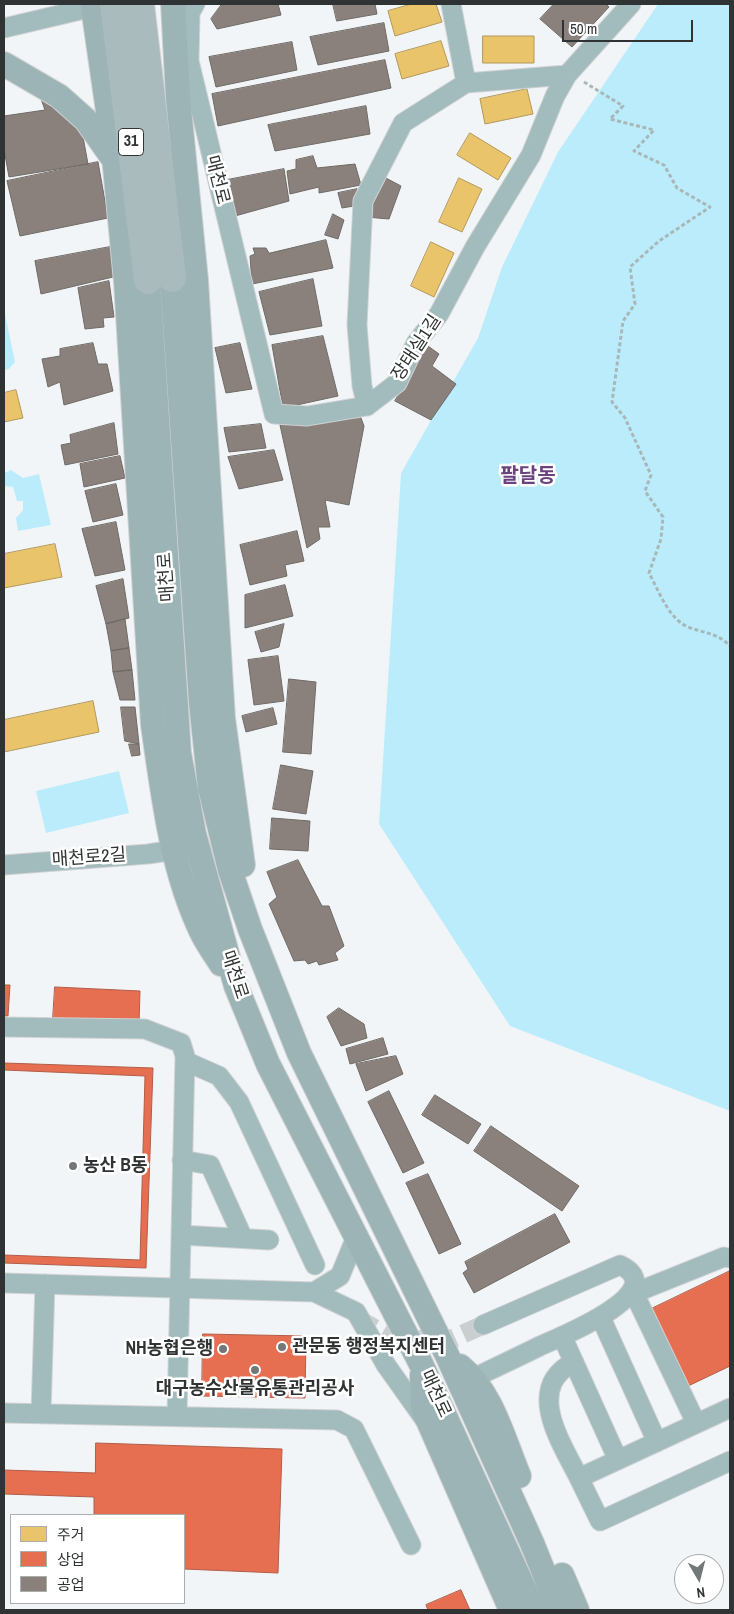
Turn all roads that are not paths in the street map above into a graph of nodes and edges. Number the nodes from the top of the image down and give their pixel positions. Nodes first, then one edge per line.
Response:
1 (140, 4) edge
2 (173, 4) edge
3 (195, 4) edge
4 (451, 4) edge
5 (632, 4) edge
6 (103, 5) edge
7 (4, 28) edge
8 (4, 64) edge
9 (569, 72) junction
10 (466, 84) junction
11 (114, 160) junction
12 (160, 279) junction
13 (367, 406) junction
14 (175, 850) junction
15 (4, 865) edge
16 (250, 929) junction
17 (236, 986) junction
18 (4, 1027) edge
19 (184, 1061) junction
20 (182, 1160) junction
21 (181, 1235) junction
22 (356, 1237) junction
23 (243, 1238) junction
24 (269, 1240) dead end
25 (730, 1258) edge
26 (315, 1265) dead end
27 (4, 1283) edge
28 (45, 1284) junction
29 (180, 1287) junction
30 (314, 1292) junction
31 (631, 1295) junction
32 (601, 1318) junction
33 (483, 1325) tunnel mouth
34 (562, 1336) junction
35 (447, 1355) junction
36 (574, 1362) junction
37 (422, 1366) junction
38 (474, 1378) junction
39 (730, 1408) edge
40 (4, 1412) edge
41 (42, 1413) junction
42 (177, 1416) junction
43 (696, 1424) junction
44 (434, 1434) junction
45 (657, 1442) junction
46 (618, 1460) junction
47 (730, 1461) edge
48 (579, 1478) junction
49 (411, 1545) dead end
50 (511, 1610) edge
51 (534, 1610) edge
52 (559, 1610) edge
53 (576, 1610) edge

1 - 12 highway, 31
2 - 16 main road
3 - 13 street, 매천로
4 - 10 street
5 - 9 street, 장태실1길
6 - 7 street
6 - 11 main road
6 - 12 highway, 31
8 - 11 main road
9 - 10 street
9 - 13 street, 장태실1길
10 - 13 street
11 - 14 main road
12 - 16 main road, 매천로 / 31
12 - 17 main road, 매천로 / 31
14 - 15 street, 매천로2길
14 - 17 main road
16 - 35 main road, 매천로 / 31
17 - 22 main road, 매천로 / 31
18 - 19 street
19 - 20 street
19 - 26 street
20 - 21 street
20 - 23 street
21 - 23 street
21 - 29 street
22 - 30 street
22 - 37 main road, 매천로 / 31
23 - 24 street
25 - 31 street
27 - 28 street
28 - 29 street
28 - 41 street
29 - 30 street
29 - 42 street
30 - 44 street
31 - 32 street
31 - 33 street
31 - 43 street
32 - 34 street
32 - 45 street
34 - 36 street
34 - 38 street
35 - 38 main road, 31
35 - 52 main road, 매천로 / 31
36 - 46 street
36 - 48 street
37 - 44 main road, 31
37 - 51 main road, 매천로 / 31
38 - 53 main road, 31
39 - 43 street
40 - 41 street
41 - 42 street
42 - 49 street
43 - 45 street
44 - 50 main road, 31
45 - 46 street
46 - 48 street
47 - 48 street

